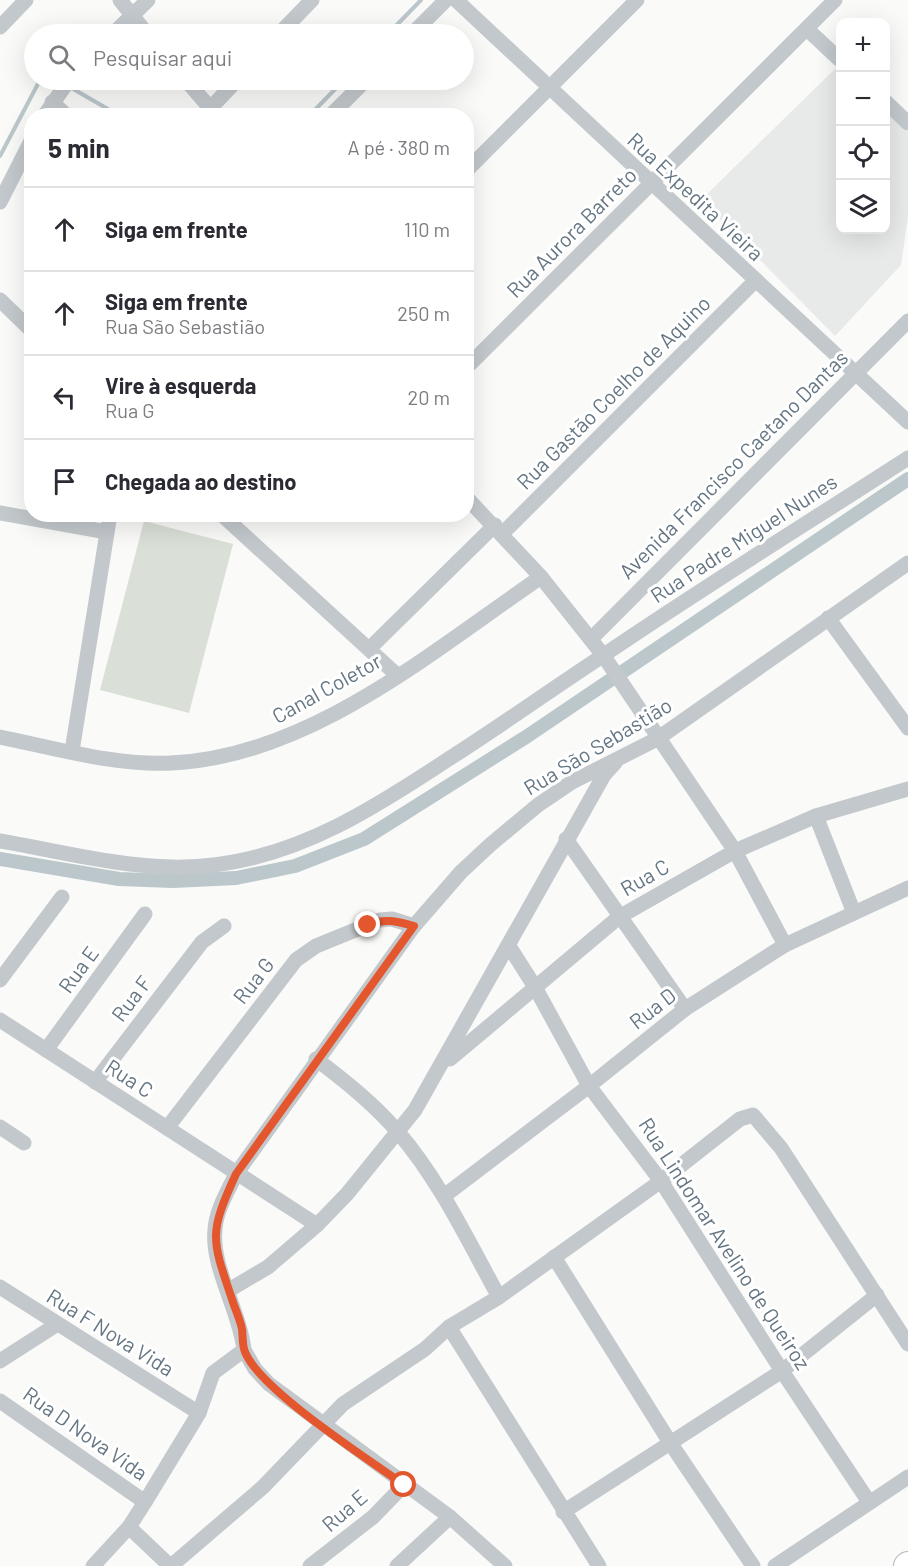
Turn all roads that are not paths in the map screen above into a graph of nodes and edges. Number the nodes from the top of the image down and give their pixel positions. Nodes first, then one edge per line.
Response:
1 (26, 0) edge
2 (120, 0) edge
3 (148, 0) edge
4 (312, 0) edge
5 (446, 0) edge
6 (456, 0) edge
7 (637, 0) edge
8 (836, 0) edge
9 (132, 16) junction
10 (124, 24) edge
11 (139, 24) edge
12 (289, 24) edge
13 (421, 24) edge
14 (0, 27) edge
15 (808, 30) junction
16 (836, 56) edge
17 (548, 88) junction
18 (62, 90) edge
19 (192, 90) edge
20 (227, 90) edge
21 (356, 90) edge
22 (51, 104) edge
23 (890, 107) edge
24 (204, 108) edge
25 (210, 108) edge
26 (338, 108) edge
27 (908, 123) edge
28 (24, 155) edge
29 (474, 163) edge
30 (651, 184) junction
31 (0, 202) edge
32 (755, 281) junction
33 (0, 300) edge
34 (908, 321) edge
35 (24, 324) edge
36 (474, 360) edge
37 (855, 374) junction
38 (908, 422) edge
39 (908, 458) edge
40 (474, 505) edge
41 (0, 513) edge
42 (24, 517) edge
43 (51, 522) edge
44 (109, 522) edge
45 (230, 522) edge
46 (499, 529) junction
47 (107, 532) junction
48 (908, 563) edge
49 (541, 577) junction
50 (828, 618) junction
51 (591, 639) junction
52 (370, 648) junction
53 (606, 660) junction
54 (397, 675) junction
55 (908, 728) edge
56 (0, 737) edge
57 (657, 739) junction
58 (72, 751) junction
59 (619, 759) junction
60 (908, 789) edge
61 (816, 816) junction
62 (566, 839) junction
63 (0, 841) edge
64 (735, 851) junction
65 (908, 888) edge
66 (62, 897) dead end
67 (854, 913) junction
68 (145, 914) dead end
69 (619, 917) junction
70 (224, 926) dead end
71 (414, 926) junction
72 (785, 945) junction
73 (509, 946) junction
74 (0, 980) edge
75 (535, 987) junction
76 (685, 1009) junction
77 (0, 1020) edge
78 (46, 1050) junction
79 (315, 1059) junction
80 (441, 1067) junction
81 (95, 1082) junction
82 (589, 1086) junction
83 (0, 1127) edge
84 (167, 1128) junction
85 (399, 1132) junction
86 (24, 1143) dead end
87 (236, 1174) junction
88 (661, 1181) junction
89 (444, 1196) junction
90 (317, 1225) junction
91 (555, 1257) junction
92 (0, 1287) edge
93 (229, 1290) junction
94 (877, 1295) junction
95 (499, 1297) junction
96 (56, 1325) junction
97 (449, 1327) junction
98 (908, 1344) edge
99 (244, 1350) junction
100 (0, 1361) edge
101 (782, 1371) junction
102 (0, 1401) edge
103 (199, 1413) junction
104 (323, 1425) junction
105 (671, 1444) junction
106 (908, 1477) edge
107 (404, 1485) junction
108 (146, 1502) junction
109 (869, 1502) junction
110 (563, 1512) junction
111 (450, 1516) junction
112 (129, 1527) junction
113 (93, 1566) edge
114 (171, 1566) edge
115 (310, 1566) edge
116 (397, 1566) edge
117 (505, 1566) edge
118 (599, 1566) edge
119 (753, 1566) edge
120 (774, 1566) edge

1 - 14 street
2 - 9 street
3 - 9 street
4 - 12 street
5 - 13 street
6 - 17 street, Rua Expedita Vieira
7 - 17 street
8 - 15 street, Rua Aurora Barreto
9 - 10 street
9 - 11 street
15 - 16 street
15 - 30 street, Rua Aurora Barreto
17 - 29 street
17 - 30 street, Rua Expedita Vieira
18 - 22 street
19 - 24 street
20 - 25 street
21 - 26 street
23 - 27 street
28 - 31 street
30 - 32 street, Rua Expedita Vieira
30 - 36 street, Rua Aurora Barreto
32 - 37 street, Rua Expedita Vieira
32 - 46 street, Rua Gastão Coelho de Aquino
33 - 35 street
34 - 37 street, Avenida Francisco Caetano Dantas
37 - 38 street, Rua Expedita Vieira
37 - 51 street, Avenida Francisco Caetano Dantas
39 - 53 street, Rua Padre Miguel Nunes
40 - 46 street
41 - 42 street
43 - 47 street
44 - 47 street
45 - 52 street
46 - 49 street
46 - 52 street, Rua Gastão Coelho de Aquino
47 - 58 street
48 - 50 street, Rua São Sebastião
49 - 51 street
49 - 54 street, Canal Coletor
50 - 55 street
50 - 57 street, Rua São Sebastião
51 - 53 street
52 - 54 street
53 - 57 street
53 - 63 street, Rua Padre Miguel Nunes
54 - 58 street, Canal Coletor
56 - 58 street, Canal Coletor
57 - 59 street, Rua São Sebastião
57 - 64 street
59 - 62 street
59 - 71 street, Rua São Sebastião
60 - 61 street, Rua C
61 - 64 street, Rua C
61 - 67 street
62 - 69 street
62 - 73 street
64 - 69 street, Rua C
64 - 72 street
65 - 67 street, Rua D
66 - 74 street
67 - 72 street, Rua D
68 - 78 street, Rua E
69 - 75 street, Rua C
69 - 76 street
70 - 81 street, Rua F
71 - 79 street, Rua São Sebastião
71 - 84 street, Rua G
72 - 76 street, Rua D
73 - 75 street, Rua Lindomar Avelino de Queiroz
73 - 80 street
75 - 80 street, Rua C
75 - 82 street, Rua Lindomar Avelino de Queiroz
76 - 82 street, Rua D
77 - 78 street, Rua C
78 - 81 street, Rua C
79 - 85 street
79 - 87 street, Rua São Sebastião
80 - 85 street
81 - 84 street, Rua C
82 - 88 street, Rua Lindomar Avelino de Queiroz
82 - 89 street, Rua D
83 - 86 street
84 - 87 street, Rua C
85 - 89 street
85 - 90 street
87 - 90 street, Rua C
87 - 93 street, Rua São Sebastião
88 - 91 street
88 - 94 street
88 - 101 street, Rua Lindomar Avelino de Queiroz
89 - 95 street
90 - 93 street
91 - 95 street
91 - 105 street
92 - 96 street, Rua F Nova Vida
93 - 99 street, Rua São Sebastião
94 - 98 street
94 - 101 street
95 - 97 street
96 - 100 street
96 - 103 street, Rua F Nova Vida
97 - 104 street
97 - 110 street
99 - 103 street
99 - 104 street
101 - 105 street
101 - 109 street, Rua Lindomar Avelino de Queiroz
102 - 108 street, Rua D Nova Vida
103 - 108 street
104 - 107 street
104 - 114 street
105 - 110 street
105 - 119 street
106 - 109 street
107 - 111 street
107 - 115 street, Rua E
108 - 112 street
109 - 120 street
110 - 118 street
111 - 116 street
111 - 117 street
112 - 113 street
112 - 114 street

